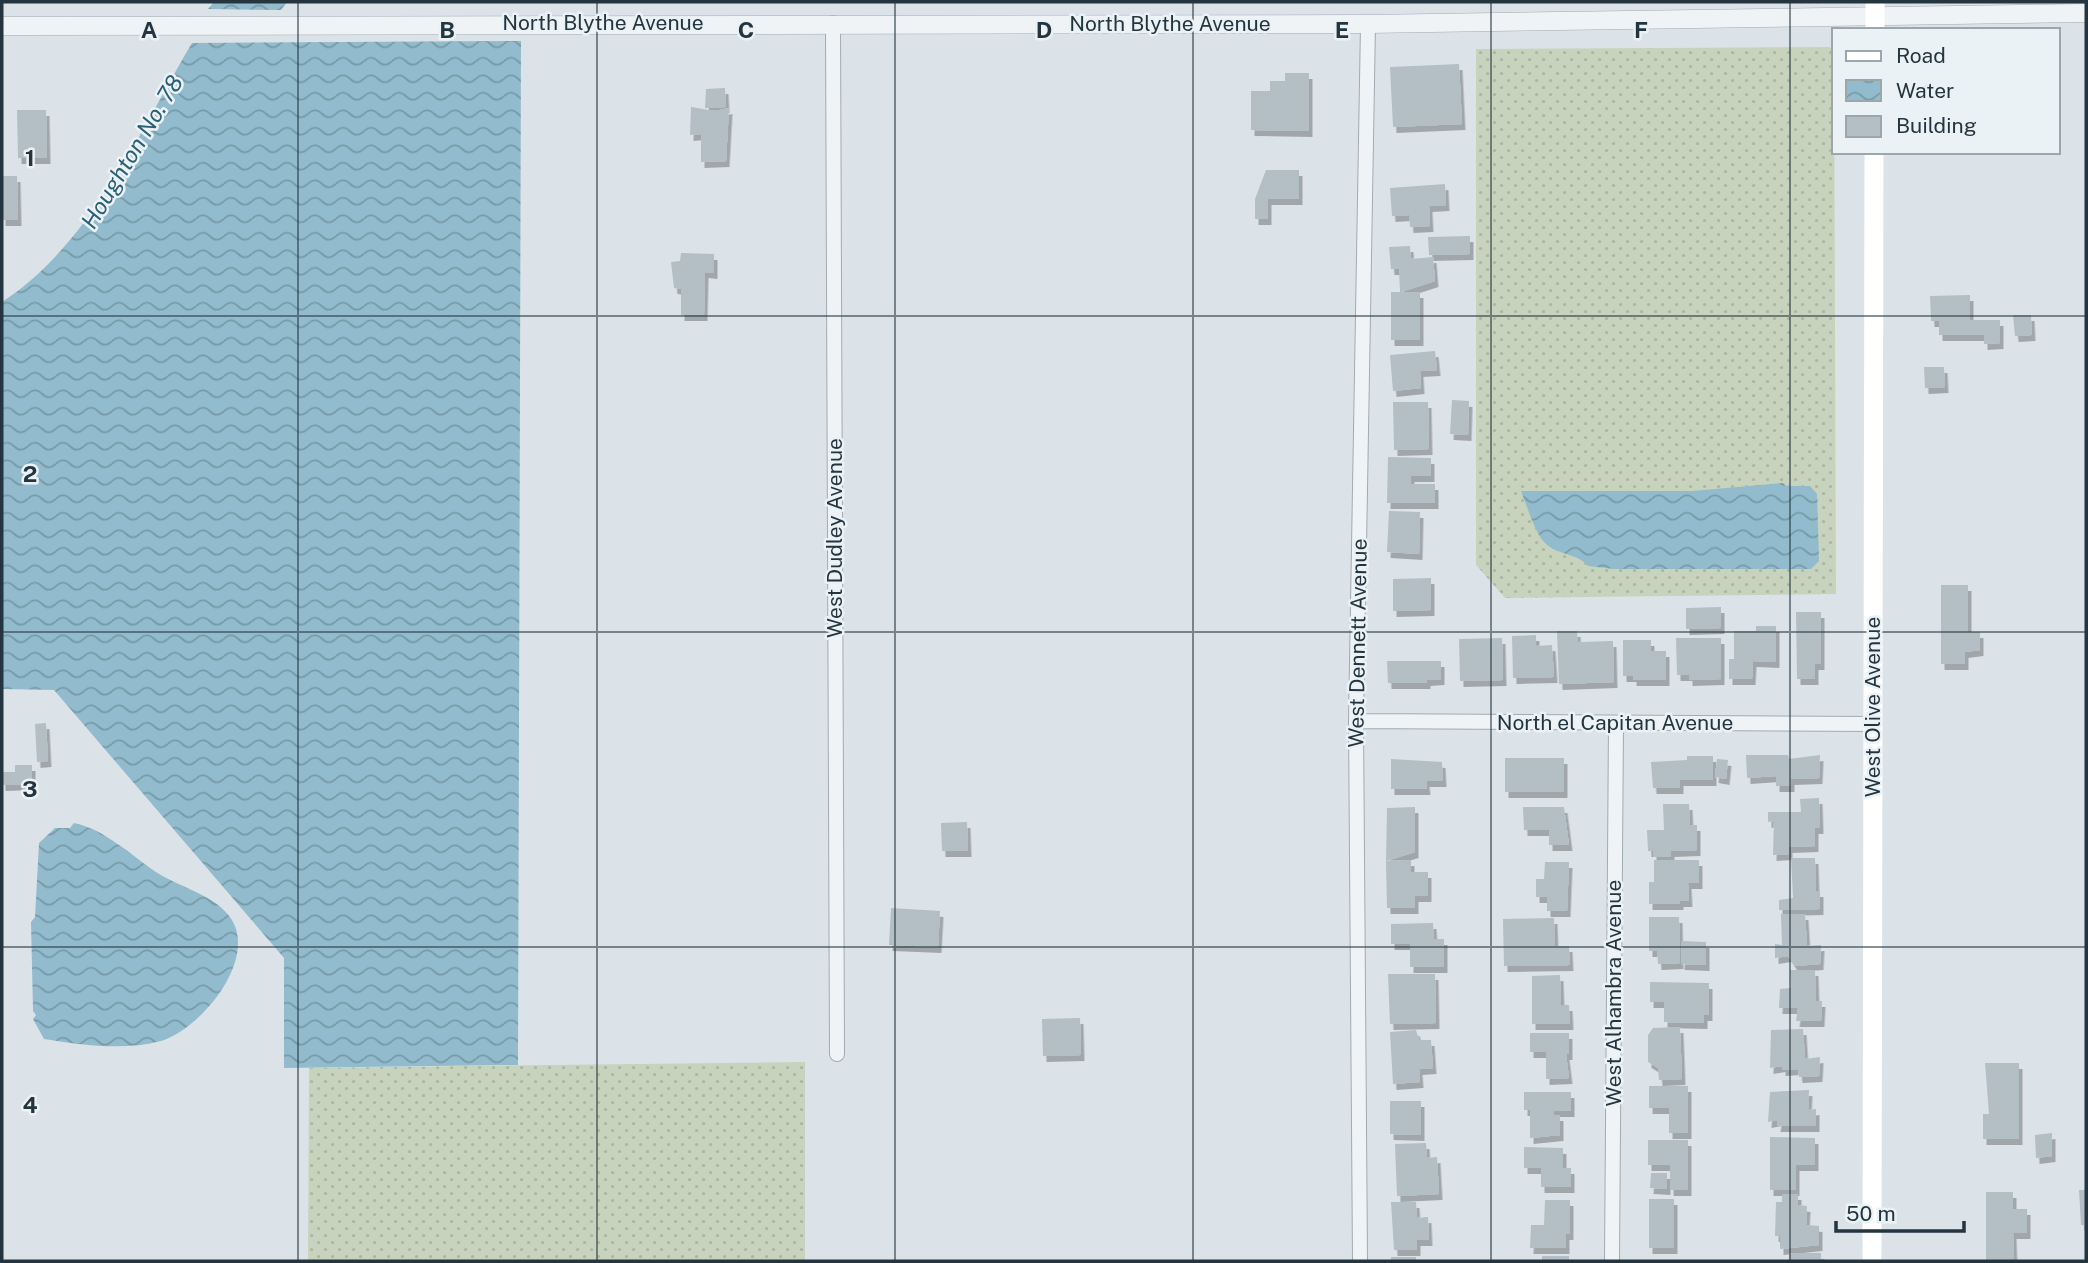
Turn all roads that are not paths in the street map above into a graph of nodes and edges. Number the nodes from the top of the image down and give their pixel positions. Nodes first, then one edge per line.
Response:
1 (2086, 13) edge
2 (1875, 15) edge
3 (833, 23) junction
4 (1368, 24) junction
5 (2, 26) edge
6 (1874, 154) edge
7 (1356, 720) junction
8 (1616, 724) junction
9 (1873, 724) junction
10 (837, 1054) dead end
11 (1360, 1261) edge
12 (1612, 1261) edge
13 (1872, 1261) edge

1 - 2 street, North Blythe Avenue
2 - 4 street, North Blythe Avenue
3 - 4 street, North Blythe Avenue
3 - 5 street, North Blythe Avenue
3 - 10 street, West Dudley Avenue
4 - 7 street, West Dennett Avenue
6 - 9 main road, West Olive Avenue
7 - 8 street, North el Capitan Avenue
7 - 11 street, West Dennett Avenue
8 - 9 street, North el Capitan Avenue
8 - 12 street, West Alhambra Avenue
9 - 13 main road, West Olive Avenue

